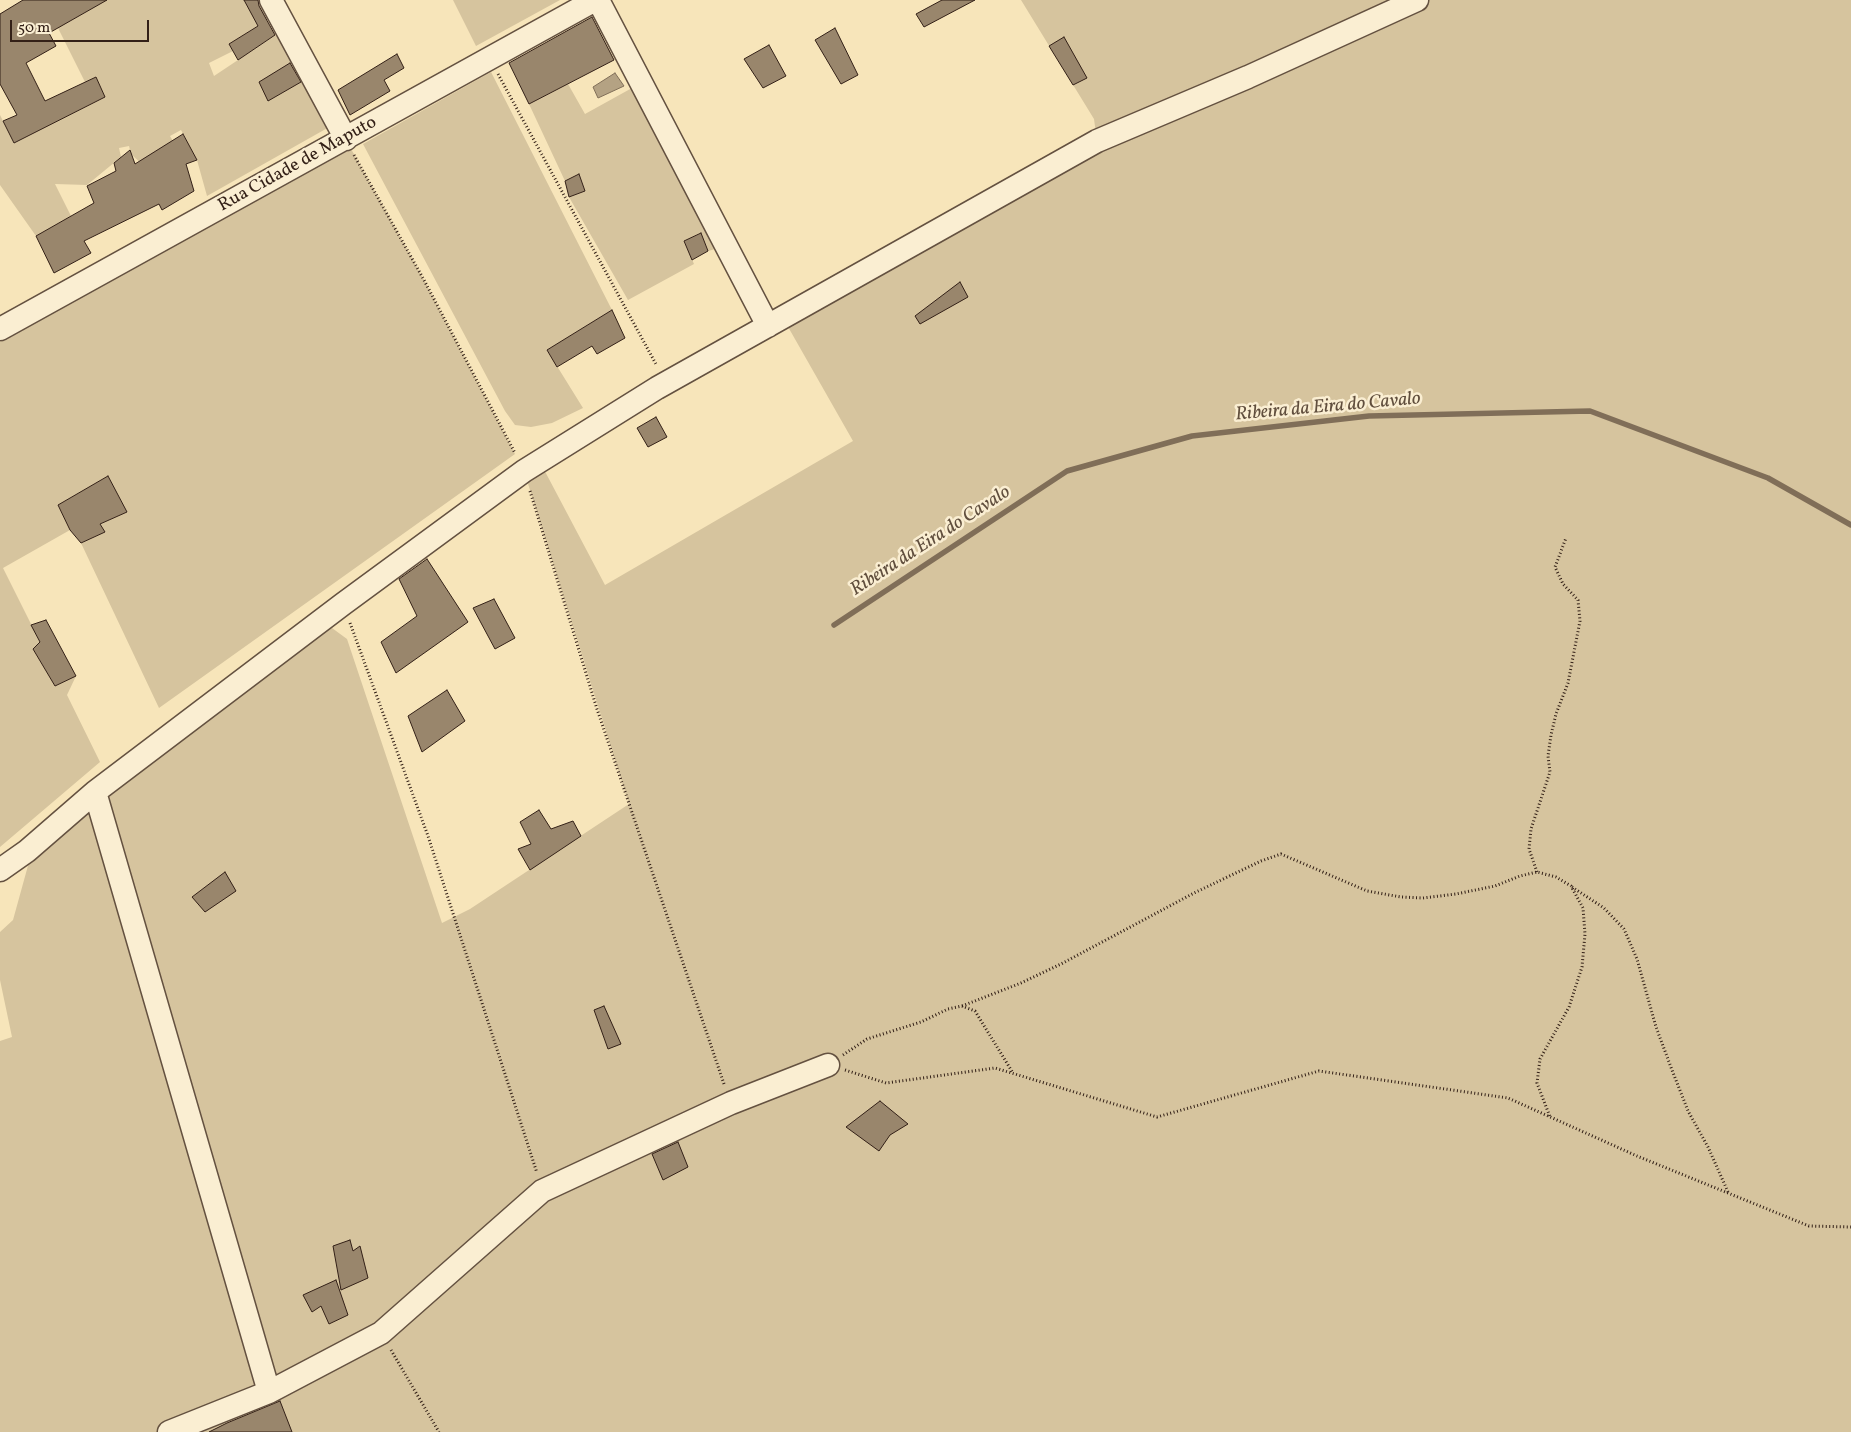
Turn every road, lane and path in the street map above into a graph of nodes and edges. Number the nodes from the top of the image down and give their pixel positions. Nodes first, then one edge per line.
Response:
1 (271, 0) edge
2 (596, 0) edge
3 (1417, 0) edge
4 (490, 59) junction
5 (346, 139) junction
6 (768, 326) junction
7 (0, 329) edge
8 (666, 383) junction
9 (524, 471) junction
10 (1566, 538) dead end
11 (342, 604) junction
12 (95, 792) junction
13 (0, 870) edge
14 (1537, 872) junction
15 (1571, 886) junction
16 (962, 1006) junction
17 (828, 1064) junction
18 (1013, 1073) junction
19 (731, 1103) junction
20 (1550, 1116) junction
21 (542, 1191) junction
22 (1728, 1193) junction
23 (1851, 1227) edge
24 (381, 1333) junction
25 (269, 1392) junction
26 (169, 1432) edge
27 (439, 1432) edge

1 - 5 street
2 - 4 street, Rua Cidade de Maputo
2 - 6 street
3 - 6 street
4 - 5 street, Rua Cidade de Maputo
4 - 8 path
5 - 7 street, Rua Cidade de Maputo
5 - 9 path
6 - 8 street
8 - 9 street
9 - 11 street
9 - 19 path
10 - 14 path
11 - 12 street
11 - 21 path
12 - 13 street
12 - 25 street
14 - 15 path
14 - 16 path
15 - 20 path
15 - 22 path
16 - 17 path
16 - 18 path
17 - 18 path
17 - 19 street
18 - 20 path
19 - 21 street
20 - 22 path
21 - 24 street
22 - 23 path
24 - 25 street
24 - 27 path
25 - 26 street

